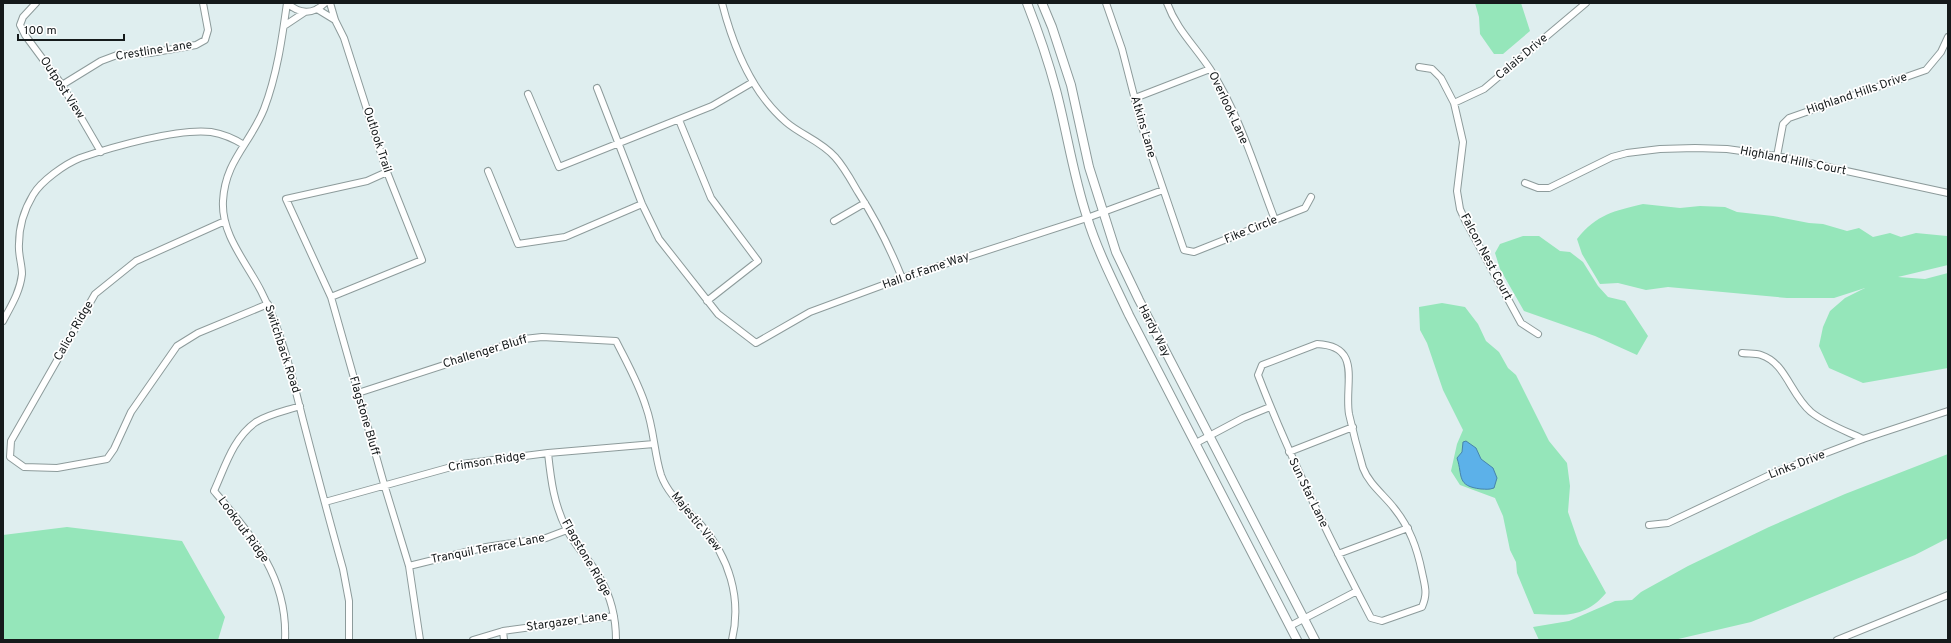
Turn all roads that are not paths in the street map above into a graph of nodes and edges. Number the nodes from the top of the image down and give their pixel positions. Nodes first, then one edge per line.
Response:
1 (36, 3) edge
2 (203, 3) edge
3 (287, 3) edge
4 (325, 3) edge
5 (330, 3) edge
6 (722, 3) edge
7 (1027, 3) edge
8 (1042, 3) edge
9 (1106, 3) edge
10 (1167, 3) edge
11 (1586, 3) edge
12 (317, 9) junction
13 (305, 12) junction
14 (335, 20) junction
15 (284, 26) junction
16 (1948, 37) edge
17 (1419, 67) dead end
18 (1210, 69) junction
19 (753, 82) junction
20 (62, 84) junction
21 (597, 88) dead end
22 (528, 94) dead end
23 (1135, 98) junction
24 (1454, 103) junction
25 (679, 120) junction
26 (618, 144) junction
27 (244, 145) junction
28 (101, 152) junction
29 (1777, 156) junction
30 (488, 171) dead end
31 (388, 172) junction
32 (1525, 183) dead end
33 (1163, 190) junction
34 (1948, 193) edge
35 (1311, 197) dead end
36 (865, 203) junction
37 (642, 204) junction
38 (1102, 212) junction
39 (1087, 218) junction
40 (1275, 220) junction
41 (225, 221) junction
42 (834, 221) dead end
43 (1184, 250) joint
44 (902, 278) junction
45 (331, 296) junction
46 (707, 301) junction
47 (268, 304) junction
48 (3, 321) edge
49 (1538, 334) dead end
50 (616, 341) joint
51 (1742, 353) dead end
52 (358, 392) junction
53 (300, 406) junction
54 (1270, 407) junction
55 (1948, 411) edge
56 (1353, 427) junction
57 (1208, 436) junction
58 (1863, 439) junction
59 (1196, 443) junction
60 (654, 444) junction
61 (1289, 452) junction
62 (548, 453) junction
63 (384, 484) junction
64 (325, 502) junction
65 (1649, 525) dead end
66 (1408, 528) junction
67 (567, 530) junction
68 (1338, 554) junction
69 (409, 566) junction
70 (1356, 591) junction
71 (1948, 595) edge
72 (614, 616) junction
73 (1304, 619) junction
74 (1290, 626) junction
75 (502, 631) junction
76 (286, 640) edge
77 (349, 640) edge
78 (420, 640) edge
79 (473, 640) edge
80 (504, 640) edge
81 (616, 640) edge
82 (732, 640) edge
83 (1298, 640) edge
84 (1315, 640) edge
85 (1837, 640) edge

1 - 20 street, Outpost View
2 - 20 street, Crestline Lane
3 - 13 street, Switchback Road
3 - 15 street, Switchback Road
4 - 12 street
5 - 14 street, Outlook Trail
6 - 19 street
7 - 39 main road, Hardy Way
8 - 38 main road, Hardy Way
9 - 23 street, Atkins Lane
10 - 18 street, Overlook Lane
11 - 24 street, Calais Drive
12 - 13 street
12 - 14 street
13 - 15 street
14 - 31 street, Outlook Trail
15 - 27 street, Switchback Road
16 - 29 street, Highland Hills Drive
17 - 24 street, Falcon Nest Court
18 - 23 street
18 - 40 street, Overlook Lane
19 - 25 street
19 - 36 street
20 - 28 street, Outpost View
21 - 26 street
22 - 26 street
23 - 33 street, Atkins Lane
24 - 49 street, Falcon Nest Court
25 - 26 street
25 - 46 street
26 - 37 street
27 - 28 street
27 - 41 street, Switchback Road
28 - 48 street
29 - 32 street, Highland Hills Court
29 - 34 street, Highland Hills Court
30 - 37 street
31 - 45 street, Outlook Trail
31 - 45 street, Flagstone Bluff
33 - 38 street, Hall of Fame Way
33 - 43 street, Atkins Lane
35 - 40 street, Fike Circle
36 - 42 street
36 - 44 street
37 - 46 street
38 - 39 street, Hall of Fame Way
38 - 57 main road, Hardy Way
39 - 44 street, Hall of Fame Way
39 - 59 main road, Hardy Way
40 - 43 street, Fike Circle
41 - 47 street, Switchback Road
41 - 47 street, Calico Ridge
44 - 46 street, Hall of Fame Way
45 - 52 street, Flagstone Bluff
47 - 53 street, Switchback Road
50 - 52 street, Challenger Bluff
50 - 60 street, Majestic View
51 - 58 street
52 - 63 street, Flagstone Bluff
53 - 64 street, Switchback Road
53 - 76 street, Lookout Ridge
54 - 56 street, Sun Star Lane
54 - 57 street
54 - 61 street, Sun Star Lane
55 - 58 street, Links Drive
56 - 61 street
56 - 66 street
57 - 59 street
57 - 73 main road, Hardy Way
58 - 65 street, Links Drive
59 - 74 main road, Hardy Way
60 - 62 street, Crimson Ridge
60 - 82 street, Majestic View
61 - 68 street, Sun Star Lane
62 - 63 street, Crimson Ridge
62 - 67 street, Flagstone Ridge
63 - 64 street, Crimson Ridge
63 - 69 street, Flagstone Bluff
64 - 77 street, Switchback Road
66 - 68 street
66 - 70 street, Sun Star Lane
67 - 69 street, Tranquil Terrace Lane
67 - 72 street, Flagstone Ridge
68 - 70 street, Sun Star Lane
69 - 78 street, Flagstone Bluff
70 - 73 street
71 - 85 street
72 - 75 street, Stargazer Lane
72 - 81 street, Flagstone Ridge
73 - 74 street
73 - 84 main road, Hardy Way
74 - 83 main road, Hardy Way
75 - 79 street, Stargazer Lane
75 - 80 street

